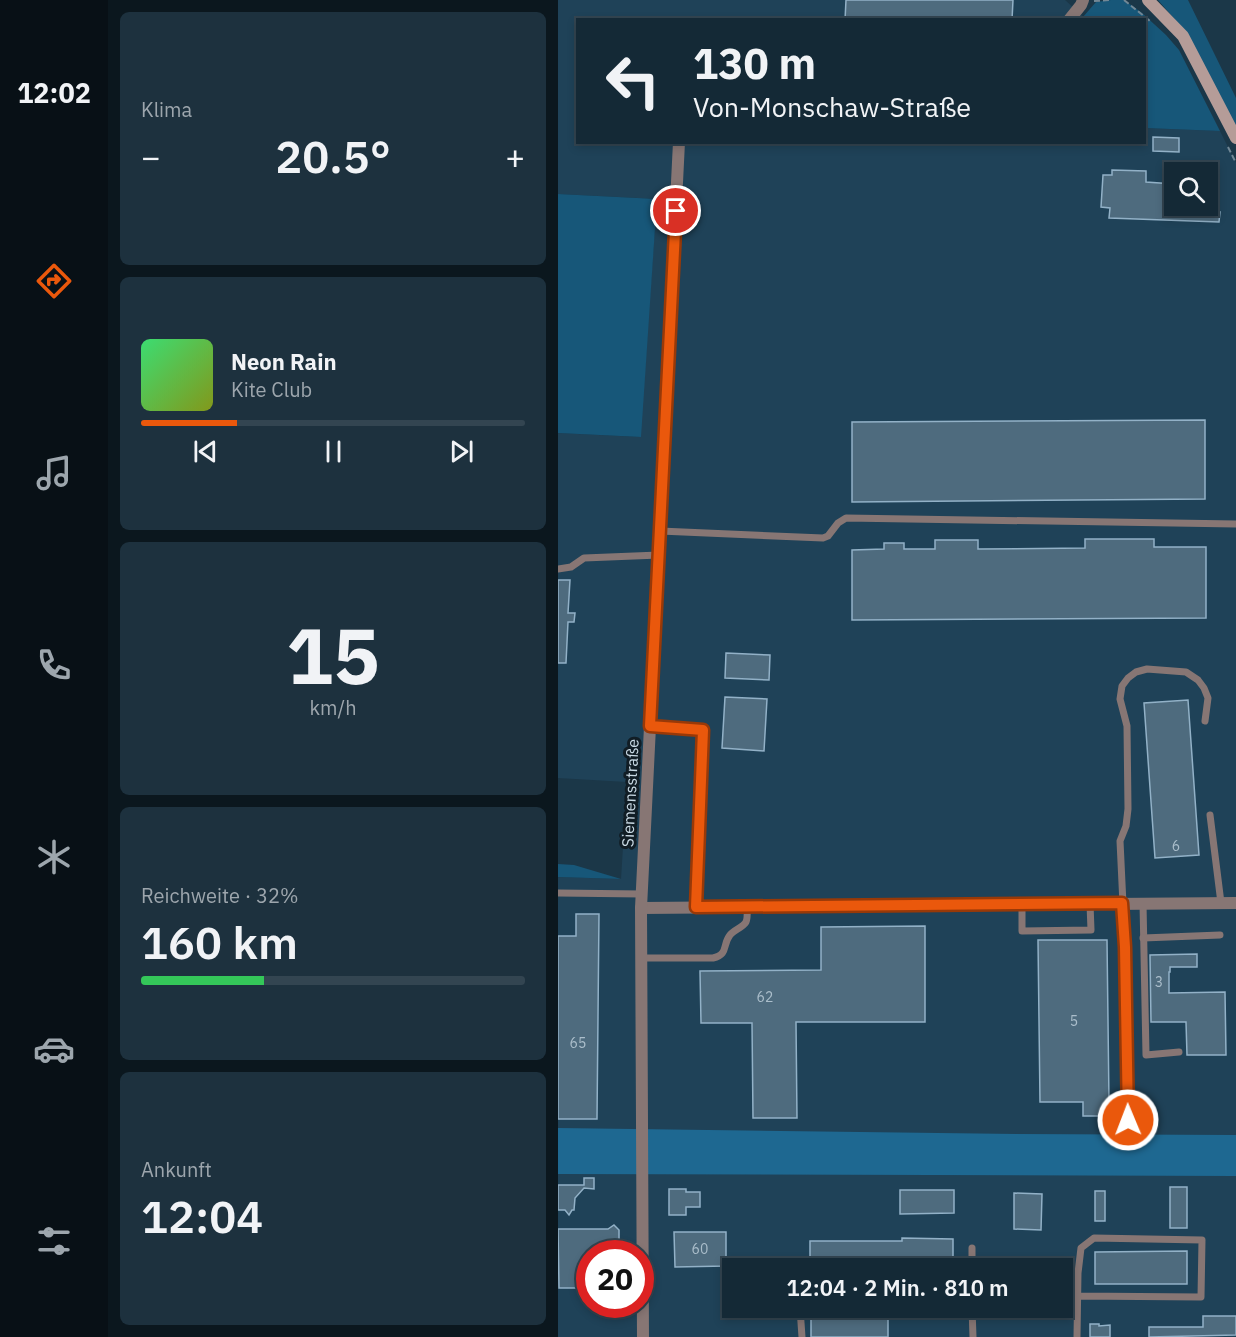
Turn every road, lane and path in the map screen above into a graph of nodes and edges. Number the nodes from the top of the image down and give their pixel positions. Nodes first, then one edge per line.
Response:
1 (1083, 0) edge
2 (1088, 0) edge
3 (1112, 0) edge
4 (1124, 0) edge
5 (1148, 0) edge
6 (1071, 18) edge
7 (1150, 20) dead end
8 (1232, 143) edge
9 (679, 144) edge
10 (1236, 163) edge
11 (1236, 524) edge
12 (660, 531) junction
13 (659, 555) junction
14 (558, 569) edge
15 (1205, 721) dead end
16 (650, 726) junction
17 (1210, 815) dead end
18 (558, 893) edge
19 (642, 894) junction
20 (1022, 903) junction
21 (1122, 903) junction
22 (1143, 903) junction
23 (1221, 903) junction
24 (1236, 903) edge
25 (1090, 904) junction
26 (696, 907) junction
27 (747, 907) junction
28 (641, 908) junction
29 (1220, 935) dead end
30 (1143, 938) junction
31 (641, 958) junction
32 (1179, 1053) dead end
33 (1128, 1120) dead end
34 (972, 1248) dead end
35 (972, 1258) edge
36 (1077, 1296) junction
37 (801, 1318) edge
38 (972, 1318) edge
39 (643, 1337) edge
40 (802, 1337) edge
41 (972, 1337) edge
42 (1077, 1337) edge

1 - 6 street
2 - 3 path
4 - 7 path
5 - 8 street
8 - 10 path
9 - 12 street, Siemensstraße
11 - 12 lane
12 - 13 street, Siemensstraße
13 - 14 lane
13 - 16 street, Siemensstraße
15 - 21 lane
16 - 19 street, Siemensstraße
16 - 26 lane
17 - 23 lane
18 - 19 lane
19 - 28 street, Siemensstraße
20 - 25 street
20 - 25 lane
20 - 27 street
21 - 22 street
21 - 25 street
21 - 33 lane
22 - 23 street
22 - 30 lane
23 - 24 street
26 - 27 street
26 - 28 street
27 - 31 lane
28 - 31 street, Siemensstraße
29 - 30 lane
30 - 32 lane
31 - 39 street, Siemensstraße
34 - 35 lane
36 - 36 lane
36 - 42 lane
37 - 40 lane
38 - 41 lane

